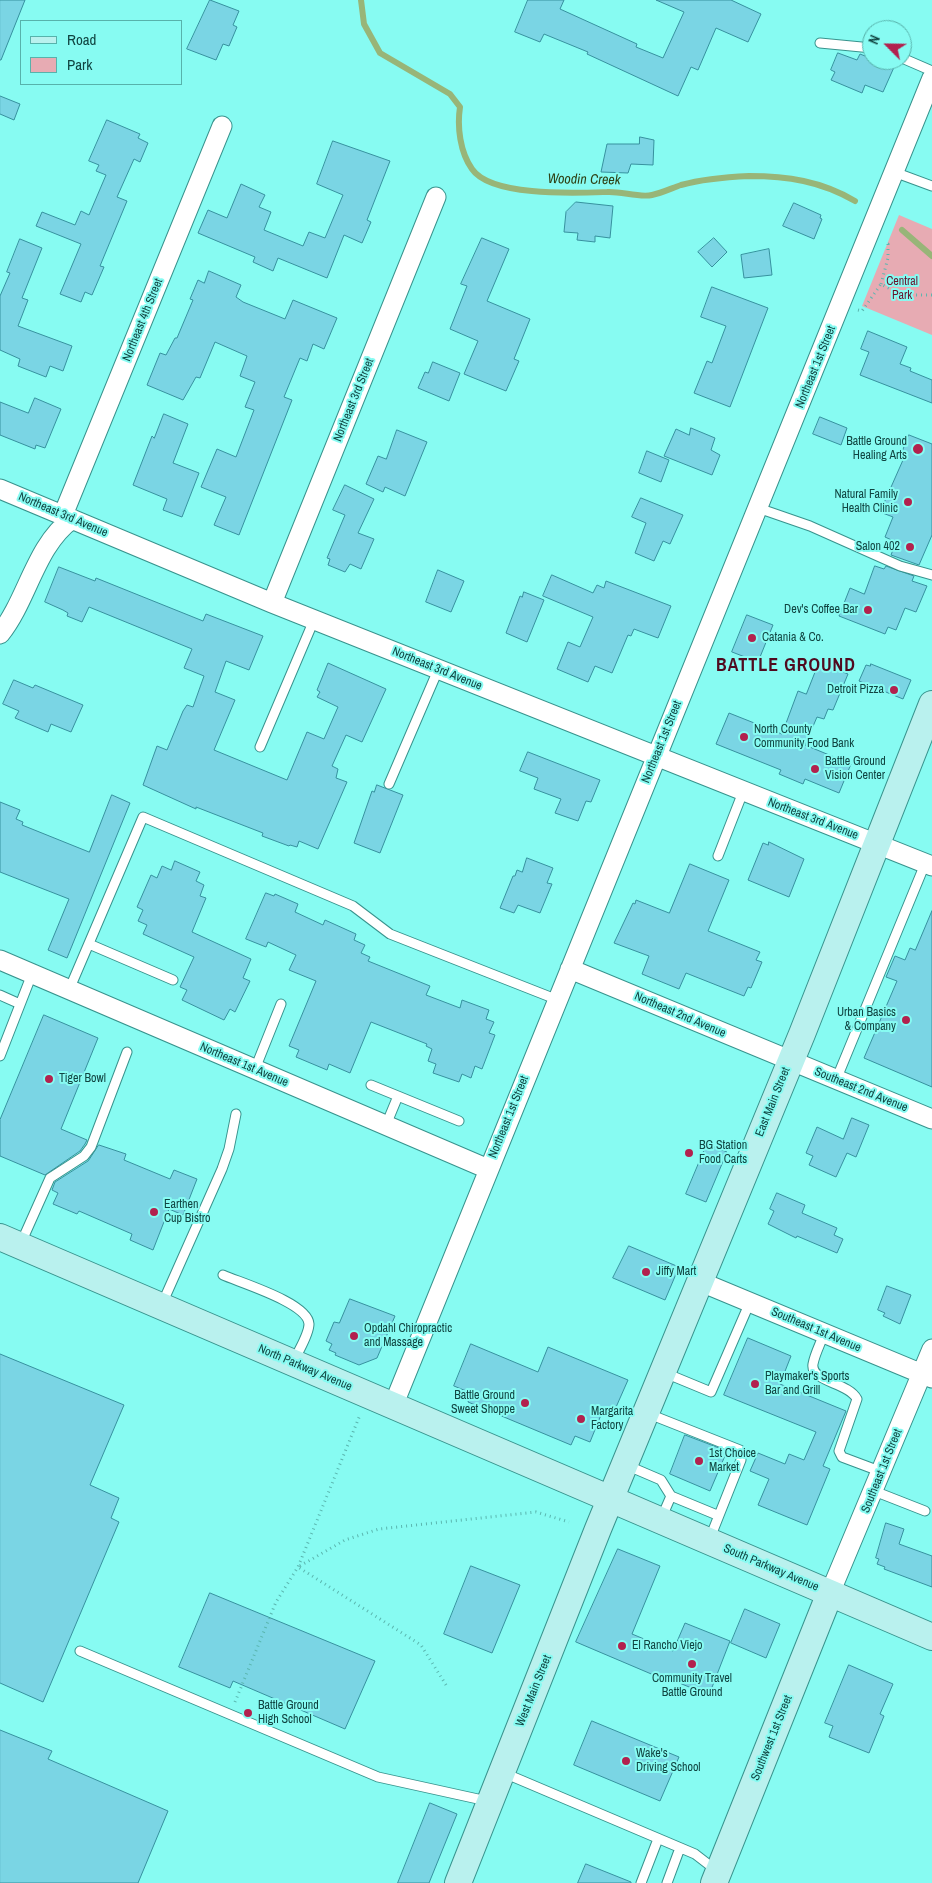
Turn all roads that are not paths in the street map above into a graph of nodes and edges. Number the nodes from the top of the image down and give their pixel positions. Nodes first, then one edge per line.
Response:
1 (820, 43) dead end
2 (862, 47) edge
3 (912, 62) edge
4 (932, 71) edge
5 (932, 78) edge
6 (222, 126) dead end
7 (894, 172) junction
8 (932, 186) edge
9 (436, 197) dead end
10 (0, 489) edge
11 (758, 508) junction
12 (68, 517) junction
13 (932, 575) edge
14 (272, 603) junction
15 (314, 620) junction
16 (0, 634) edge
17 (438, 670) junction
18 (932, 704) edge
19 (260, 747) dead end
20 (656, 758) junction
21 (389, 784) dead end
22 (743, 792) junction
23 (877, 843) junction
24 (718, 856) dead end
25 (929, 865) edge
26 (89, 944) junction
27 (0, 960) edge
28 (570, 969) junction
29 (32, 974) junction
30 (173, 980) dead end
31 (69, 990) junction
32 (0, 995) edge
33 (558, 1000) junction
34 (20, 1004) junction
35 (281, 1004) dead end
36 (127, 1052) dead end
37 (0, 1056) edge
38 (790, 1060) junction
39 (254, 1069) junction
40 (836, 1080) junction
41 (371, 1085) dead end
42 (398, 1096) junction
43 (236, 1114) dead end
44 (932, 1119) edge
45 (459, 1122) dead end
46 (386, 1125) junction
47 (488, 1169) junction
48 (10, 1242) edge
49 (223, 1275) dead end
50 (701, 1282) junction
51 (750, 1302) junction
52 (161, 1306) junction
53 (824, 1333) junction
54 (932, 1349) edge
55 (293, 1363) junction
56 (663, 1372) junction
57 (927, 1376) edge
58 (393, 1406) junction
59 (646, 1413) junction
60 (625, 1464) junction
61 (882, 1472) junction
62 (874, 1491) junction
63 (671, 1496) junction
64 (610, 1499) junction
65 (925, 1511) dead end
66 (717, 1515) junction
67 (660, 1520) junction
68 (708, 1541) junction
69 (830, 1594) junction
70 (932, 1637) edge
71 (80, 1651) dead end
72 (502, 1772) junction
73 (490, 1801) junction
74 (658, 1839) junction
75 (680, 1848) junction
76 (716, 1877) edge
77 (458, 1883) edge
78 (641, 1883) edge
79 (667, 1883) edge

1 - 2 lane
3 - 4 lane
5 - 7 street, Northeast 1st Street
6 - 12 street, Northeast 4th Street
7 - 8 lane
7 - 11 street, Northeast 1st Street
9 - 14 street, Northeast 3rd Street
10 - 12 street, Northeast 3rd Avenue
11 - 13 lane
11 - 20 street, Northeast 1st Street
12 - 14 street, Northeast 3rd Avenue
12 - 16 street
14 - 15 street, Northeast 3rd Avenue
15 - 17 street, Northeast 3rd Avenue
15 - 19 lane
17 - 20 street, Northeast 3rd Avenue
17 - 21 lane
18 - 23 main road, East Main Street
20 - 22 street, Northeast 3rd Avenue
20 - 28 street, Northeast 1st Street
22 - 23 street, Northeast 3rd Avenue
22 - 24 lane
23 - 25 street, Northeast 3rd Avenue
23 - 38 main road, East Main Street
25 - 40 lane
26 - 30 lane
26 - 31 lane
26 - 33 lane
27 - 29 street, Northeast 1st Avenue
28 - 33 street, Northeast 1st Street
28 - 38 street, Northeast 2nd Avenue
29 - 31 street, Northeast 1st Avenue
29 - 34 lane
31 - 39 street, Northeast 1st Avenue
32 - 34 lane
33 - 47 street, Northeast 1st Street
34 - 37 lane
35 - 39 lane
36 - 48 lane
38 - 40 street, Southeast 2nd Avenue
38 - 50 main road, East Main Street
39 - 46 street, Northeast 1st Avenue
40 - 44 street, Southeast 2nd Avenue
41 - 42 lane
42 - 45 lane
42 - 46 lane
43 - 52 lane
46 - 47 street, Northeast 1st Avenue
47 - 58 street, Northeast 1st Street
48 - 52 main road, North Parkway Avenue
49 - 55 lane
50 - 51 street, Southeast 1st Avenue
50 - 56 main road, East Main Street
51 - 53 street, Southeast 1st Avenue
51 - 56 lane
52 - 55 main road, North Parkway Avenue
53 - 57 street, Southeast 1st Avenue
53 - 61 lane
54 - 57 street, Southeast 1st Street
55 - 58 main road, North Parkway Avenue
56 - 59 main road, East Main Street
57 - 61 street, Southeast 1st Street
58 - 64 main road, North Parkway Avenue
59 - 60 main road, East Main Street
59 - 66 lane
60 - 63 lane
60 - 64 main road, East Main Street
61 - 62 street, Southeast 1st Street
62 - 65 lane
62 - 69 street, Southeast 1st Street
63 - 66 lane
63 - 67 lane
64 - 67 main road, South Parkway Avenue
64 - 72 main road, West Main Street
66 - 68 lane
67 - 68 main road, South Parkway Avenue
68 - 69 main road, South Parkway Avenue
69 - 70 main road, South Parkway Avenue
69 - 76 main road, Southwest 1st Street
71 - 73 lane
72 - 73 main road, West Main Street
72 - 74 lane
73 - 77 main road, West Main Street
74 - 75 lane
74 - 78 lane
75 - 76 lane
75 - 79 lane

